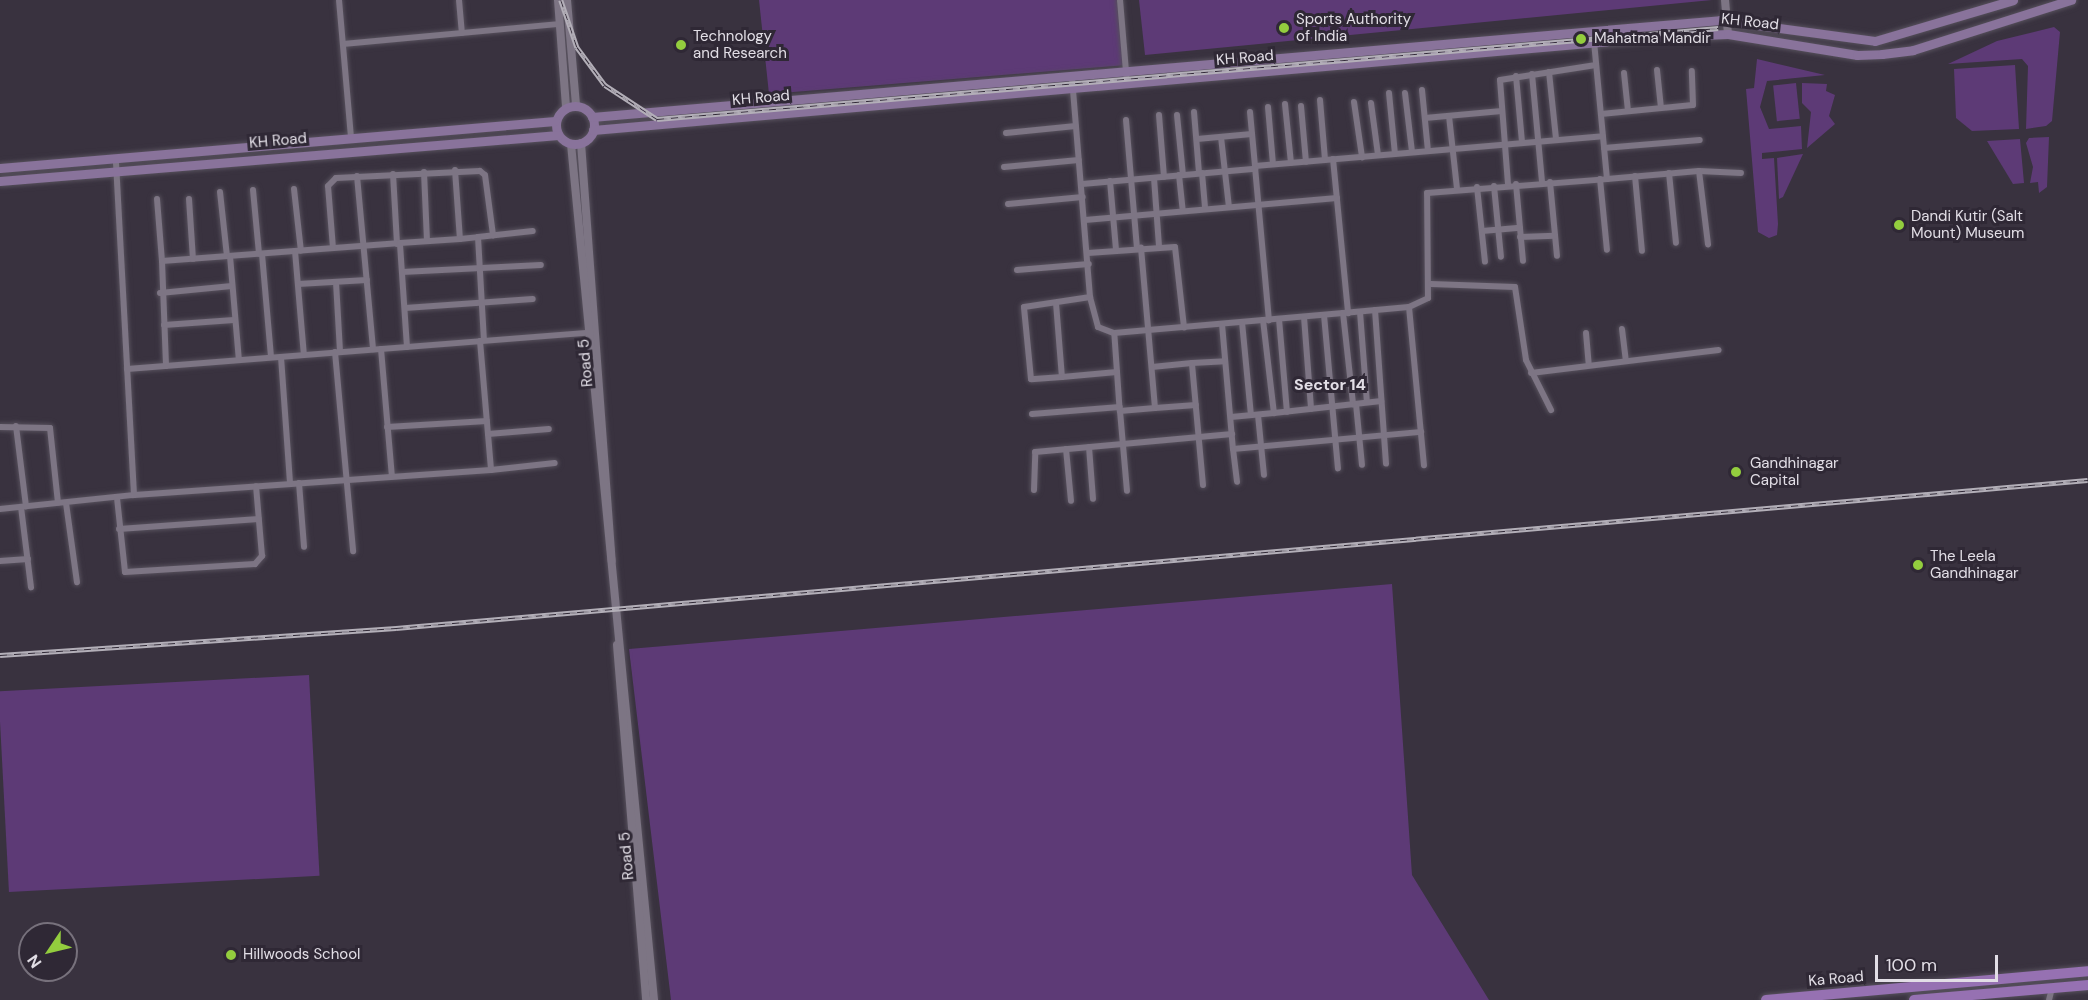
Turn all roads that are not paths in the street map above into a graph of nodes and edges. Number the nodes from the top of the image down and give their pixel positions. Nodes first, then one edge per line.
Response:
1 (339, 0) edge
2 (459, 0) edge
3 (558, 0) edge
4 (567, 0) edge
5 (1120, 0) edge
6 (1725, 0) edge
7 (2013, 0) edge
8 (2068, 0) edge
9 (1727, 20) junction
10 (560, 24) junction
11 (462, 33) junction
12 (1728, 34) junction
13 (1593, 37) junction
14 (343, 44) junction
15 (1596, 65) junction
16 (1657, 70) dead end
17 (1692, 70) dead end
18 (1549, 72) junction
19 (1624, 73) dead end
20 (1532, 74) junction
21 (1516, 76) junction
22 (1126, 78) junction
23 (1072, 83) junction
24 (1422, 90) dead end
25 (1389, 93) dead end
26 (1405, 93) dead end
27 (1320, 100) dead end
28 (1354, 102) dead end
29 (1371, 103) dead end
30 (1285, 104) dead end
31 (576, 105) junction
32 (1300, 106) dead end
33 (566, 107) junction
34 (1268, 107) dead end
35 (1661, 108) junction
36 (1502, 111) junction
37 (1628, 111) junction
38 (1194, 112) dead end
39 (1250, 112) dead end
40 (1601, 114) junction
41 (1159, 115) dead end
42 (1177, 115) dead end
43 (1449, 116) junction
44 (592, 117) junction
45 (1425, 118) junction
46 (1126, 120) dead end
47 (555, 121) junction
48 (1076, 126) junction
49 (593, 130) junction
50 (1006, 133) dead end
51 (1252, 134) junction
52 (558, 135) junction
53 (1603, 136) junction
54 (351, 137) junction
55 (1221, 137) junction
56 (1197, 139) junction
57 (1556, 139) junction
58 (1700, 140) dead end
59 (1538, 141) junction
60 (1522, 142) junction
61 (576, 143) junction
62 (1506, 144) junction
63 (1454, 148) junction
64 (1604, 148) junction
65 (1428, 151) junction
66 (1412, 152) junction
67 (1395, 154) junction
68 (1378, 155) junction
69 (1362, 157) junction
70 (116, 158) junction
71 (1334, 159) junction
72 (1079, 160) junction
73 (1325, 160) junction
74 (1306, 162) junction
75 (1291, 163) junction
76 (1273, 164) junction
77 (1004, 167) dead end
78 (1255, 167) junction
79 (0, 168) edge
80 (455, 170) junction
81 (117, 171) junction
82 (1225, 171) junction
83 (1699, 171) junction
84 (424, 172) junction
85 (1741, 172) dead end
86 (1201, 173) junction
87 (1669, 173) junction
88 (393, 174) junction
89 (1181, 175) junction
90 (357, 176) junction
91 (1635, 176) junction
92 (1164, 177) junction
93 (1154, 178) junction
94 (1604, 179) junction
95 (1131, 180) junction
96 (0, 181) edge
97 (1110, 181) junction
98 (1542, 182) junction
99 (1550, 182) junction
100 (1082, 184) junction
101 (1508, 184) junction
102 (1516, 184) junction
103 (1494, 186) junction
104 (1478, 187) junction
105 (1457, 188) junction
106 (294, 189) dead end
107 (253, 190) dead end
108 (220, 192) dead end
109 (1083, 197) junction
110 (1337, 198) junction
111 (157, 199) dead end
112 (189, 199) dead end
113 (1008, 204) dead end
114 (1258, 205) junction
115 (1229, 207) junction
116 (1205, 209) junction
117 (1183, 211) junction
118 (1158, 213) junction
119 (1134, 215) junction
120 (1113, 217) junction
121 (1085, 220) junction
122 (1520, 228) junction
123 (1498, 230) junction
124 (533, 231) dead end
125 (1482, 231) junction
126 (493, 236) junction
127 (1555, 236) junction
128 (478, 237) junction
129 (1521, 237) junction
130 (460, 238) junction
131 (427, 241) junction
132 (1676, 243) dead end
133 (398, 244) junction
134 (1708, 244) dead end
135 (364, 246) junction
136 (1160, 246) junction
137 (333, 248) junction
138 (1139, 248) junction
139 (1116, 250) junction
140 (1607, 250) dead end
141 (298, 251) junction
142 (1642, 251) dead end
143 (1088, 253) junction
144 (260, 254) junction
145 (228, 256) junction
146 (1557, 256) dead end
147 (1501, 257) dead end
148 (194, 259) junction
149 (162, 261) junction
150 (1523, 261) dead end
151 (1485, 262) dead end
152 (1089, 264) junction
153 (541, 265) dead end
154 (480, 268) junction
155 (1017, 270) dead end
156 (402, 272) junction
157 (367, 280) junction
158 (336, 282) junction
159 (298, 284) junction
160 (1431, 284) junction
161 (232, 286) junction
162 (160, 293) junction
163 (1090, 297) junction
164 (533, 299) dead end
165 (482, 303) junction
166 (1056, 303) junction
167 (1409, 307) junction
168 (405, 308) junction
169 (1375, 310) junction
170 (1360, 312) junction
171 (1346, 313) junction
172 (1324, 315) junction
173 (1304, 317) junction
174 (1280, 319) junction
175 (234, 320) junction
176 (1266, 320) junction
177 (1242, 322) junction
178 (1222, 324) junction
179 (164, 325) junction
180 (1184, 327) junction
181 (1622, 329) dead end
182 (1148, 330) junction
183 (592, 332) junction
184 (1114, 333) junction
185 (1586, 333) dead end
186 (482, 341) junction
187 (407, 346) junction
188 (373, 349) junction
189 (381, 349) junction
190 (1719, 351) dead end
191 (338, 352) junction
192 (304, 355) junction
193 (271, 357) junction
194 (281, 357) junction
195 (239, 360) junction
196 (1626, 360) junction
197 (1225, 361) junction
198 (1192, 363) junction
199 (1588, 365) junction
200 (166, 366) junction
201 (1152, 367) junction
202 (127, 369) junction
203 (1118, 372) junction
204 (1532, 373) junction
205 (1062, 377) junction
206 (1382, 401) junction
207 (1367, 402) junction
208 (1355, 404) junction
209 (1196, 405) junction
210 (1333, 406) junction
211 (1155, 408) junction
212 (1120, 409) junction
213 (1311, 409) junction
214 (1551, 410) dead end
215 (1274, 412) junction
216 (1287, 412) junction
217 (1032, 414) dead end
218 (1254, 415) junction
219 (1231, 417) junction
220 (487, 421) junction
221 (16, 426) junction
222 (0, 427) edge
223 (387, 427) junction
224 (549, 429) dead end
225 (1421, 432) junction
226 (488, 434) junction
227 (1232, 434) junction
228 (1384, 435) junction
229 (1199, 437) junction
230 (1358, 439) junction
231 (1334, 440) junction
232 (1123, 444) junction
233 (1262, 446) junction
234 (1089, 447) junction
235 (1066, 449) junction
236 (1233, 449) junction
237 (555, 463) dead end
238 (1362, 465) dead end
239 (1386, 465) dead end
240 (1424, 465) dead end
241 (1338, 468) dead end
242 (491, 470) junction
243 (1264, 474) dead end
244 (392, 477) junction
245 (346, 480) junction
246 (1236, 482) dead end
247 (299, 483) junction
248 (290, 484) junction
249 (1203, 485) dead end
250 (256, 486) junction
251 (1034, 490) dead end
252 (1127, 491) dead end
253 (134, 495) junction
254 (117, 498) junction
255 (1093, 499) dead end
256 (1071, 501) dead end
257 (66, 502) junction
258 (58, 503) junction
259 (23, 507) junction
260 (0, 509) edge
261 (259, 519) junction
262 (119, 529) junction
263 (304, 547) dead end
264 (352, 551) dead end
265 (28, 559) junction
266 (0, 561) edge
267 (76, 582) dead end
268 (32, 587) dead end
269 (618, 638) junction
270 (2088, 971) edge
271 (2088, 985) edge
272 (2052, 988) junction
273 (1790, 999) edge
274 (1927, 999) edge
275 (646, 1000) edge
276 (654, 1000) edge
277 (1766, 1000) edge
278 (1914, 1000) edge
279 (2049, 1000) edge

1 - 14 street
2 - 11 street
3 - 10 street
4 - 31 street
5 - 22 street
6 - 9 street
7 - 9 main road, KH Road
8 - 12 main road, KH Road
9 - 12 street
9 - 13 main road, KH Road
10 - 11 street
10 - 33 street
11 - 14 street
12 - 13 main road, KH Road
13 - 15 street
13 - 22 main road, KH Road
14 - 54 street
15 - 18 street
15 - 40 street
16 - 35 street
17 - 35 street
18 - 20 street
18 - 57 street
19 - 37 street
20 - 21 street
20 - 59 street
21 - 36 street
21 - 60 street
22 - 23 main road, KH Road
23 - 44 main road, KH Road
23 - 48 street
23 - 49 main road, KH Road
24 - 45 street
25 - 67 street
26 - 66 street
27 - 73 street
28 - 69 street
29 - 68 street
30 - 75 street
31 - 33 main road
31 - 44 main road
32 - 74 street
33 - 47 main road
34 - 76 street
35 - 37 street
36 - 43 street
36 - 62 street
37 - 40 street
38 - 56 street
39 - 51 street
40 - 53 street
41 - 92 street
42 - 89 street
43 - 45 street
43 - 63 street
44 - 49 main road
45 - 65 street
46 - 95 street
47 - 52 main road
47 - 54 main road, KH Road
48 - 50 street
48 - 72 street
49 - 61 main road
51 - 55 street
51 - 78 street
52 - 61 main road
52 - 81 main road, KH Road
53 - 57 street
53 - 64 street
54 - 70 main road, KH Road
55 - 56 street
55 - 82 street
56 - 86 street
57 - 59 street
58 - 64 street
59 - 60 street
59 - 98 street
60 - 62 street
61 - 183 street, Road 5
62 - 63 street
62 - 101 street
63 - 65 street
63 - 105 street
64 - 94 street
65 - 66 street
66 - 67 street
67 - 68 street
68 - 69 street
69 - 71 street
70 - 79 main road, KH Road
70 - 81 street
71 - 73 street
71 - 110 street
72 - 77 street
72 - 100 street
73 - 74 street
74 - 75 street
75 - 76 street
76 - 78 street
78 - 82 street
78 - 114 street
80 - 84 street
80 - 126 street
80 - 130 street
81 - 96 main road, KH Road
81 - 202 street
82 - 86 street
82 - 115 street
83 - 85 street
83 - 87 street
83 - 134 street
84 - 88 street
84 - 131 street
86 - 89 street
86 - 116 street
87 - 91 street
87 - 132 street
88 - 90 street
88 - 133 street
89 - 92 street
89 - 117 street
90 - 135 street
90 - 137 street
91 - 94 street
91 - 142 street
92 - 93 street
93 - 95 street
93 - 118 street
94 - 99 street
94 - 140 street
95 - 97 street
95 - 119 street
97 - 100 street
97 - 120 street
98 - 99 street
98 - 102 street
99 - 127 street
100 - 109 street
101 - 102 street
101 - 103 street
102 - 122 street
103 - 104 street
103 - 123 street
104 - 105 street
104 - 125 street
105 - 160 street
106 - 141 street
107 - 144 street
108 - 145 street
109 - 113 street
109 - 121 street
110 - 114 street
110 - 171 street
111 - 149 street
112 - 148 street
114 - 115 street
114 - 176 street
115 - 116 street
116 - 117 street
117 - 118 street
118 - 119 street
118 - 136 street
119 - 120 street
119 - 138 street
120 - 121 street
120 - 139 street
121 - 143 street
122 - 123 street
122 - 129 street
123 - 125 street
123 - 147 street
124 - 126 street
125 - 151 street
126 - 128 street
127 - 129 street
127 - 146 street
128 - 130 street
128 - 154 street
129 - 150 street
130 - 131 street
131 - 133 street
133 - 135 street
133 - 156 street
135 - 137 street
135 - 157 street
136 - 138 street
136 - 180 street
137 - 141 street
138 - 139 street
138 - 182 street
139 - 143 street
141 - 144 street
141 - 159 street
143 - 152 street
144 - 145 street
144 - 193 street
145 - 148 street
145 - 161 street
148 - 149 street
149 - 162 street
152 - 155 street
152 - 163 street
153 - 154 street
154 - 156 street
154 - 165 street
156 - 168 street
157 - 158 street
157 - 188 street
158 - 159 street
158 - 191 street
159 - 192 street
160 - 167 street
160 - 204 street
161 - 162 street
161 - 175 street
162 - 179 street
163 - 166 street
163 - 184 street
164 - 165 street
165 - 168 street
165 - 186 street
166 - 205 street
166 - 205 street
167 - 169 street
167 - 225 street
168 - 187 street
169 - 170 street
169 - 206 street
170 - 171 street
170 - 207 street
171 - 172 street
171 - 208 street
172 - 173 street
172 - 210 street
173 - 174 street
173 - 213 street
174 - 176 street
174 - 216 street
175 - 179 street
175 - 195 street
176 - 177 street
176 - 215 street
177 - 178 street
177 - 218 street
178 - 180 street
178 - 197 street
179 - 200 street
180 - 182 street
181 - 196 street
182 - 184 street
182 - 201 street
183 - 186 street
183 - 269 street, Road 5
184 - 203 street
185 - 199 street
186 - 187 street
186 - 220 street
187 - 189 street
188 - 189 street
188 - 191 street
189 - 223 street
190 - 196 street
191 - 192 street
191 - 245 street
192 - 194 street
193 - 194 street
193 - 195 street
194 - 248 street
195 - 200 street
196 - 199 street
197 - 198 street
197 - 219 street
198 - 201 street
198 - 209 street
199 - 204 street
200 - 202 street
201 - 211 street
202 - 253 street
203 - 205 street
203 - 212 street
204 - 214 street
206 - 207 street
206 - 228 street
207 - 208 street
208 - 210 street
208 - 230 street
209 - 211 street
209 - 229 street
210 - 213 street
210 - 231 street
211 - 212 street
212 - 217 street
212 - 232 street
213 - 216 street
215 - 216 street
215 - 218 street
218 - 219 street
218 - 233 street
219 - 227 street
220 - 223 street
220 - 226 street
221 - 222 street
221 - 258 street
221 - 259 street
223 - 244 street
224 - 226 street
225 - 228 street
225 - 240 street
226 - 242 street
227 - 229 street
227 - 236 street
228 - 230 street
228 - 239 street
229 - 232 street
229 - 249 street
230 - 231 street
230 - 238 street
231 - 233 street
231 - 241 street
232 - 234 street
232 - 252 street
233 - 236 street
233 - 243 street
234 - 235 street
234 - 255 street
235 - 251 street
235 - 256 street
236 - 246 street
237 - 242 street
242 - 244 street
244 - 245 street
245 - 247 street
245 - 264 street
247 - 248 street
247 - 263 street
248 - 250 street
250 - 253 street
250 - 261 street
253 - 254 street
254 - 257 street
254 - 262 street
257 - 258 street
257 - 267 street
258 - 259 street
259 - 260 street
259 - 265 street
261 - 262 street
261 - 262 street
265 - 266 street
265 - 268 street
269 - 275 street, Road 5
269 - 276 street, Road 5
270 - 273 main road, Ka Road
271 - 272 main road
272 - 274 main road
272 - 279 street
273 - 277 main road, Ka Road
274 - 278 main road

